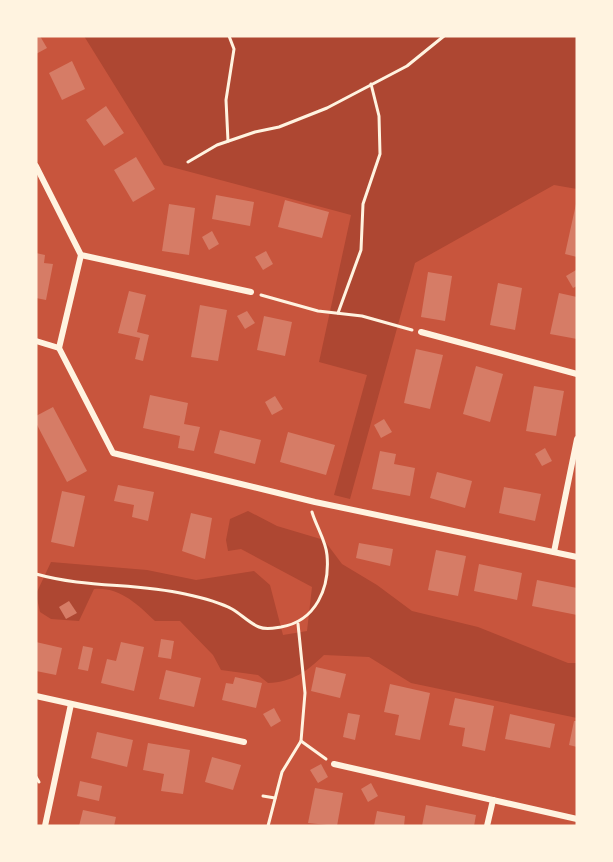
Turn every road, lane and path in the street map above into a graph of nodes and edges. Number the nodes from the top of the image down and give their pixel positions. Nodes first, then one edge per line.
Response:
1 (229, 36) edge
2 (444, 36) edge
3 (371, 84) junction
4 (228, 141) junction
5 (188, 162) dead end
6 (36, 166) edge
7 (81, 255) junction
8 (251, 292) joint
9 (338, 313) junction
10 (421, 332) joint
11 (36, 341) edge
12 (59, 348) junction
13 (577, 374) edge
14 (577, 439) edge
15 (315, 502) junction
16 (554, 552) junction
17 (577, 557) edge
18 (36, 574) edge
19 (298, 624) junction
20 (36, 696) edge
21 (71, 704) junction
22 (301, 741) junction
23 (244, 742) dead end
24 (334, 764) joint
25 (36, 777) edge
26 (39, 782) dead end
27 (263, 796) dead end
28 (275, 798) junction
29 (493, 800) junction
30 (577, 819) edge
31 (45, 826) edge
32 (268, 826) edge
33 (488, 826) edge

1 - 4 path
2 - 3 path
3 - 4 path
3 - 9 path
4 - 5 path
6 - 7 street
7 - 8 street
7 - 12 street
8 - 9 path
9 - 10 path
10 - 13 street
11 - 12 street
12 - 15 street
14 - 16 street
15 - 16 street
15 - 19 path
16 - 17 street
18 - 19 path
19 - 22 path
20 - 21 street
21 - 23 street
21 - 31 street
22 - 24 path
22 - 28 path
24 - 29 street
25 - 26 path
27 - 28 path
28 - 32 path
29 - 30 street
29 - 33 street

